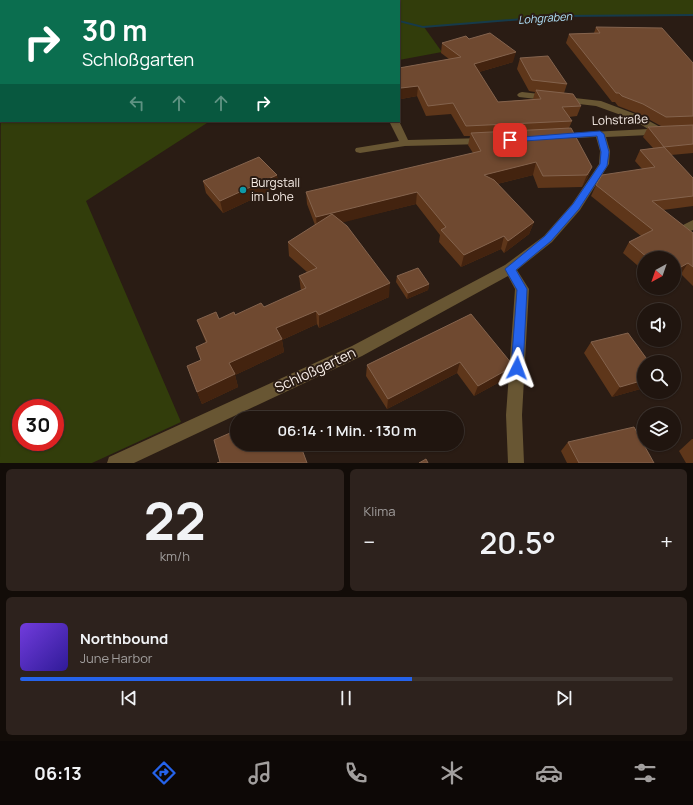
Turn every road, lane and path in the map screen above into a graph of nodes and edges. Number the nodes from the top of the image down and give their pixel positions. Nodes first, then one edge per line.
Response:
1 (522, 95) dead end
2 (394, 122) edge
3 (693, 130) edge
4 (659, 131) junction
5 (600, 134) junction
6 (548, 137) edge
7 (496, 141) edge
8 (405, 143) junction
9 (360, 150) dead end
10 (510, 269) junction
11 (115, 463) edge
12 (516, 463) edge

1 - 4 street
2 - 8 street
3 - 4 street, Lohstraße
4 - 5 street, Lohstraße
5 - 6 street, Lohstraße
5 - 10 street, Schloßgarten
7 - 8 street
8 - 9 street
10 - 11 street, Schloßgarten
10 - 12 street

